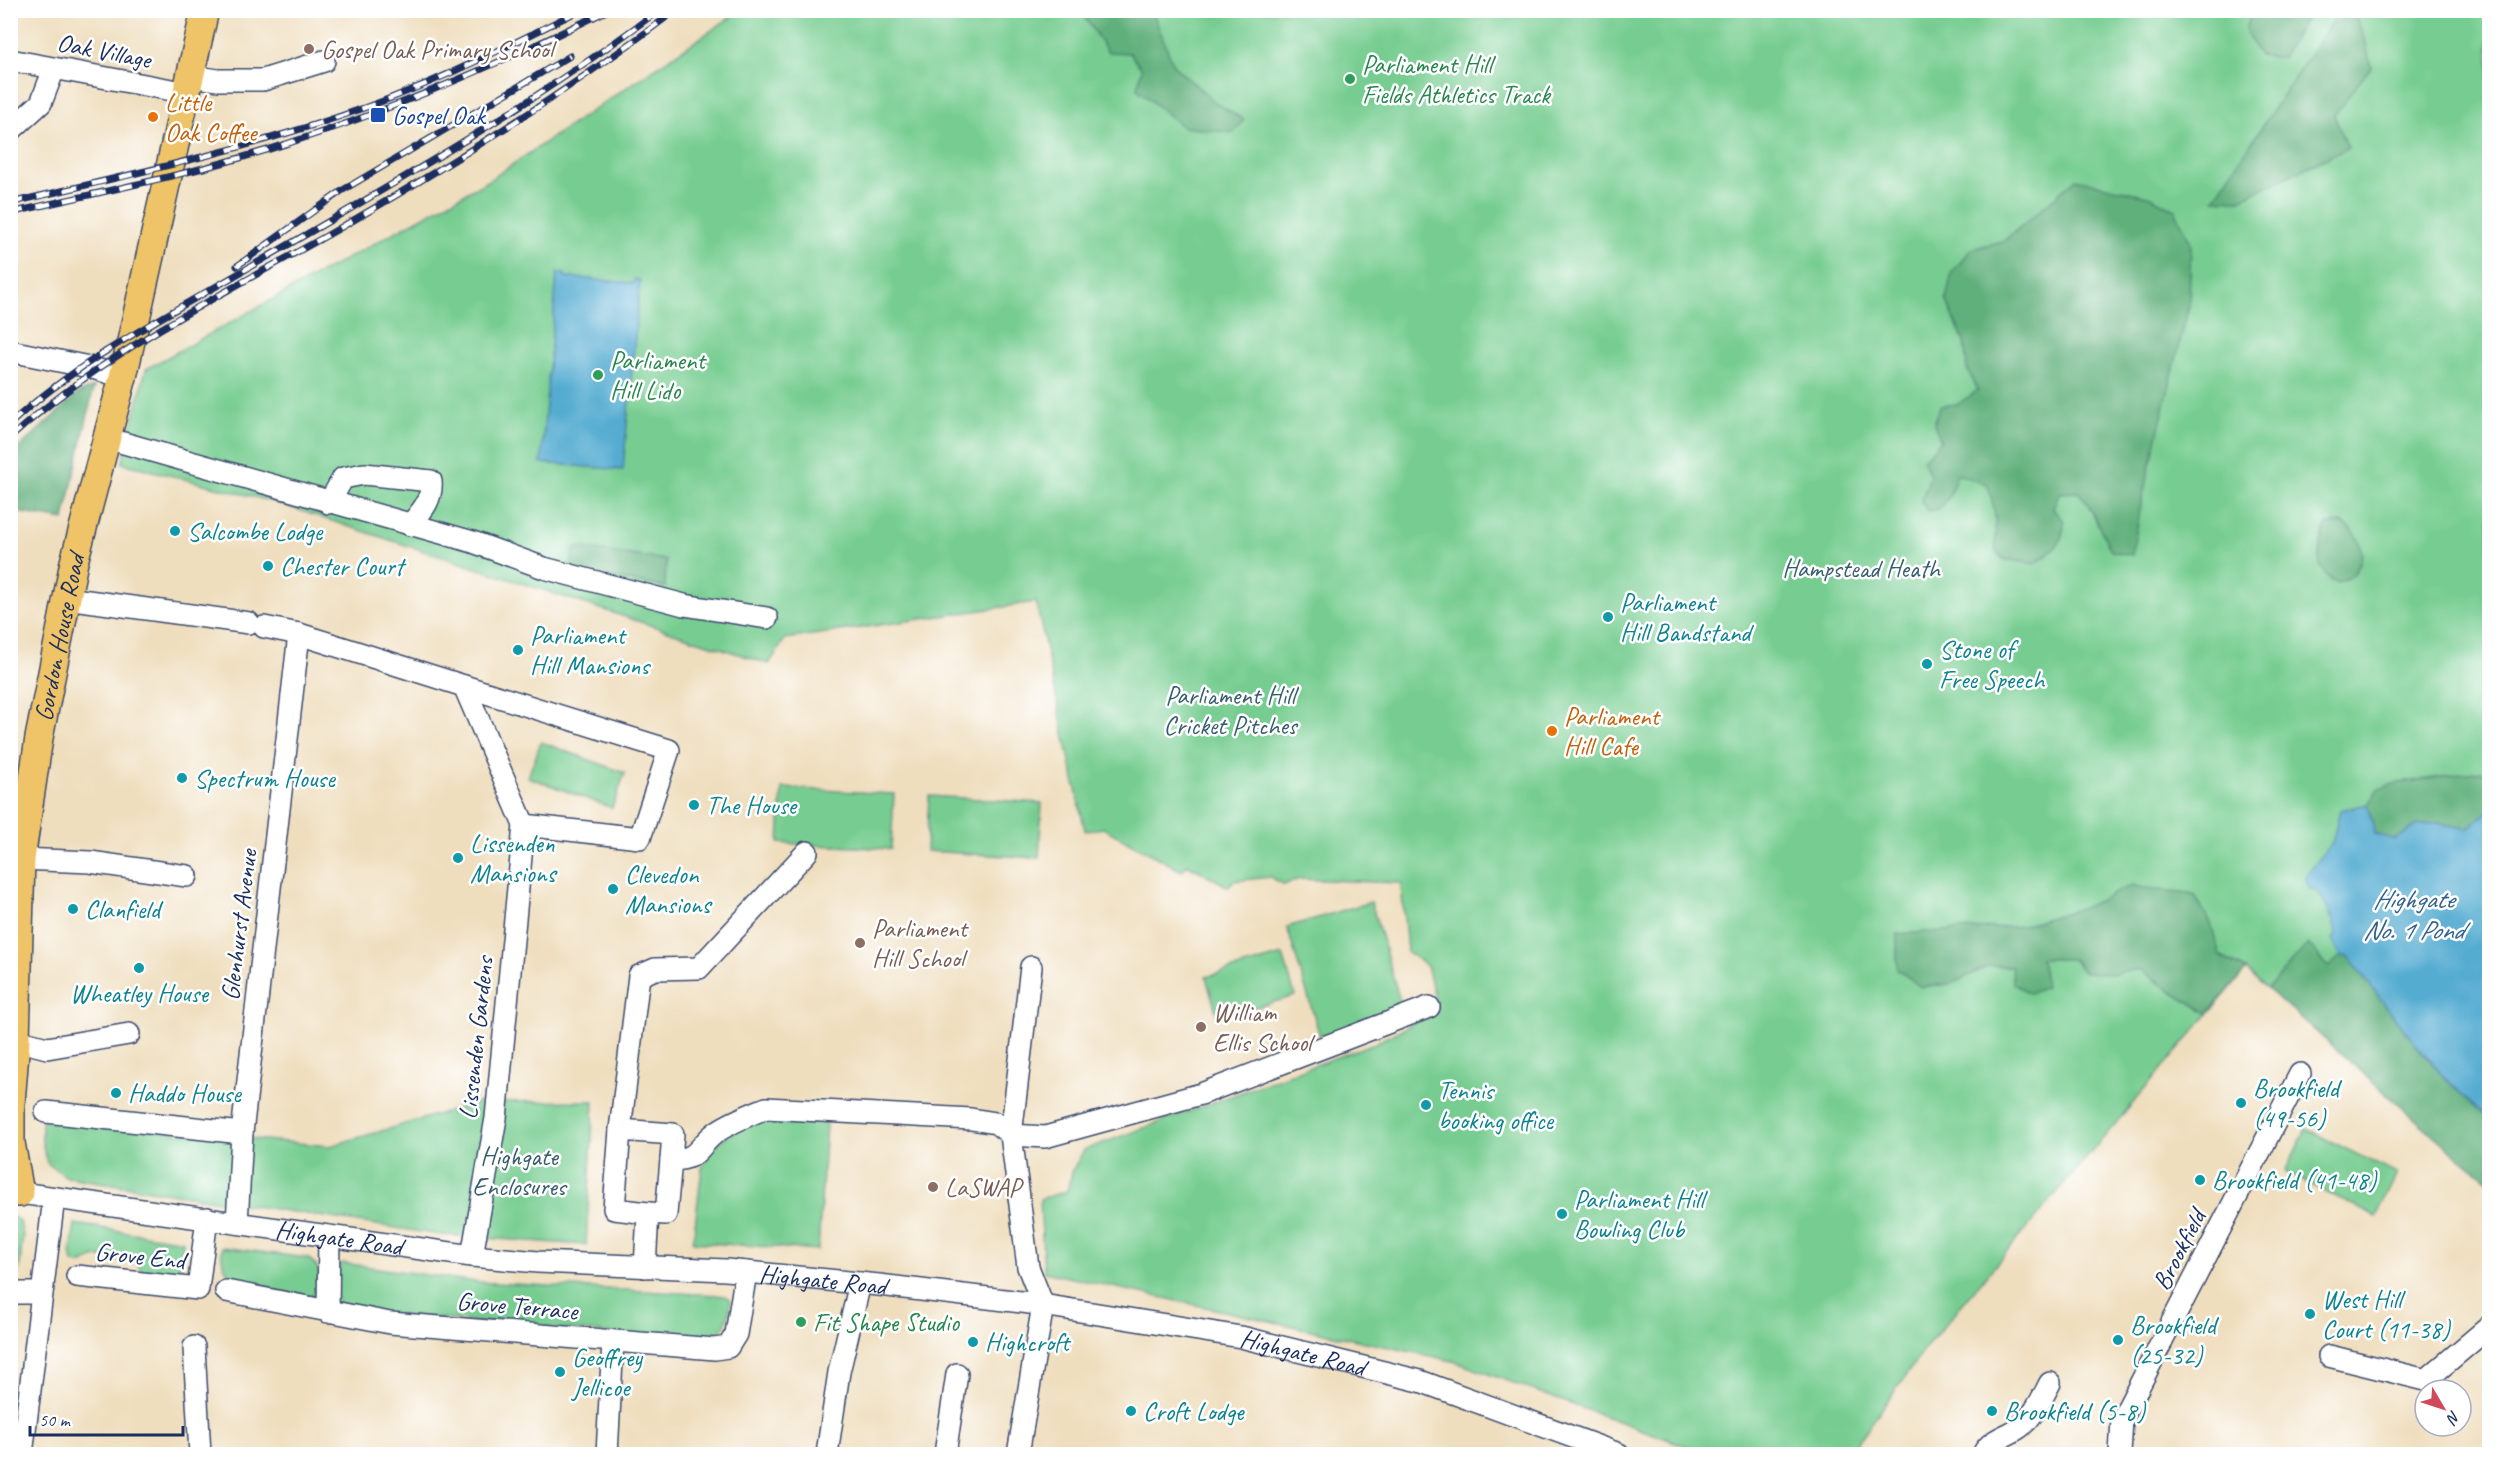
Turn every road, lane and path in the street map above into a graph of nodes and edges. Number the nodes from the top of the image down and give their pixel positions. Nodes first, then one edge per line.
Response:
1 (205, 10) edge
2 (10, 60) edge
3 (324, 61) dead end
4 (54, 69) junction
5 (190, 84) junction
6 (10, 131) edge
7 (10, 351) edge
8 (123, 376) junction
9 (106, 438) junction
10 (329, 503) junction
11 (410, 525) junction
12 (66, 598) junction
13 (766, 618) dead end
14 (299, 634) junction
15 (464, 686) junction
16 (524, 825) junction
17 (807, 852) dead end
18 (21, 860) junction
19 (187, 876) dead end
20 (1031, 967) dead end
21 (1429, 1007) dead end
22 (129, 1034) dead end
23 (16, 1040) junction
24 (2300, 1074) dead end
25 (11, 1103) edge
26 (46, 1112) dead end
27 (620, 1130) junction
28 (242, 1133) junction
29 (1011, 1134) junction
30 (671, 1160) junction
31 (15, 1192) edge
32 (54, 1198) junction
33 (648, 1213) junction
34 (207, 1218) junction
35 (237, 1222) junction
36 (329, 1237) junction
37 (471, 1256) junction
38 (645, 1267) junction
39 (746, 1272) junction
40 (76, 1276) dead end
41 (860, 1283) junction
42 (226, 1291) dead end
43 (10, 1293) edge
44 (41, 1293) junction
45 (1043, 1305) junction
46 (328, 1312) junction
47 (2490, 1326) edge
48 (613, 1341) junction
49 (194, 1347) dead end
50 (2329, 1356) dead end
51 (957, 1374) dead end
52 (2050, 1383) dead end
53 (22, 1455) edge
54 (200, 1455) edge
55 (607, 1455) edge
56 (827, 1455) edge
57 (945, 1455) edge
58 (1018, 1455) edge
59 (1619, 1455) edge
60 (1983, 1455) edge
61 (2120, 1455) edge

1 - 5 main road, Gordon House Road
2 - 4 street, Oak Village
3 - 5 street, Oak Village
4 - 5 street, Oak Village
4 - 6 street
5 - 8 main road, Gordon House Road
7 - 8 street
8 - 9 main road, Gordon House Road
9 - 10 street
9 - 12 main road, Gordon House Road
10 - 11 street
10 - 11 street
11 - 13 street
12 - 14 street
12 - 18 main road, Gordon House Road
14 - 15 street
14 - 28 street, Glenhurst Avenue
15 - 16 street, Lissenden Gardens
15 - 16 street
16 - 37 street, Lissenden Gardens
17 - 27 street
18 - 19 street
18 - 23 main road, Gordon House Road
20 - 29 street
21 - 29 street
22 - 23 street
23 - 25 main road, Gordon House Road
24 - 61 street, Brookfield
25 - 31 main road, Gordon House Road
26 - 28 street
27 - 30 street
27 - 33 street
28 - 35 street, Glenhurst Avenue
29 - 30 street
29 - 45 street
30 - 33 street
31 - 32 street, Highgate Road
32 - 34 street, Highgate Road
32 - 44 street
33 - 38 street
34 - 35 street, Highgate Road
34 - 40 street, Grove End
35 - 36 street, Highgate Road
36 - 37 street, Highgate Road
36 - 46 street
37 - 38 street, Highgate Road
38 - 39 street, Highgate Road
39 - 41 street, Highgate Road
39 - 48 street, Grove Terrace
41 - 45 street, Highgate Road
41 - 56 street
42 - 46 street, Grove Terrace
43 - 44 street
44 - 53 street
45 - 58 street
45 - 59 street, Highgate Road
46 - 48 street, Grove Terrace
47 - 50 street
48 - 55 street
49 - 54 street
51 - 57 street
52 - 60 street

